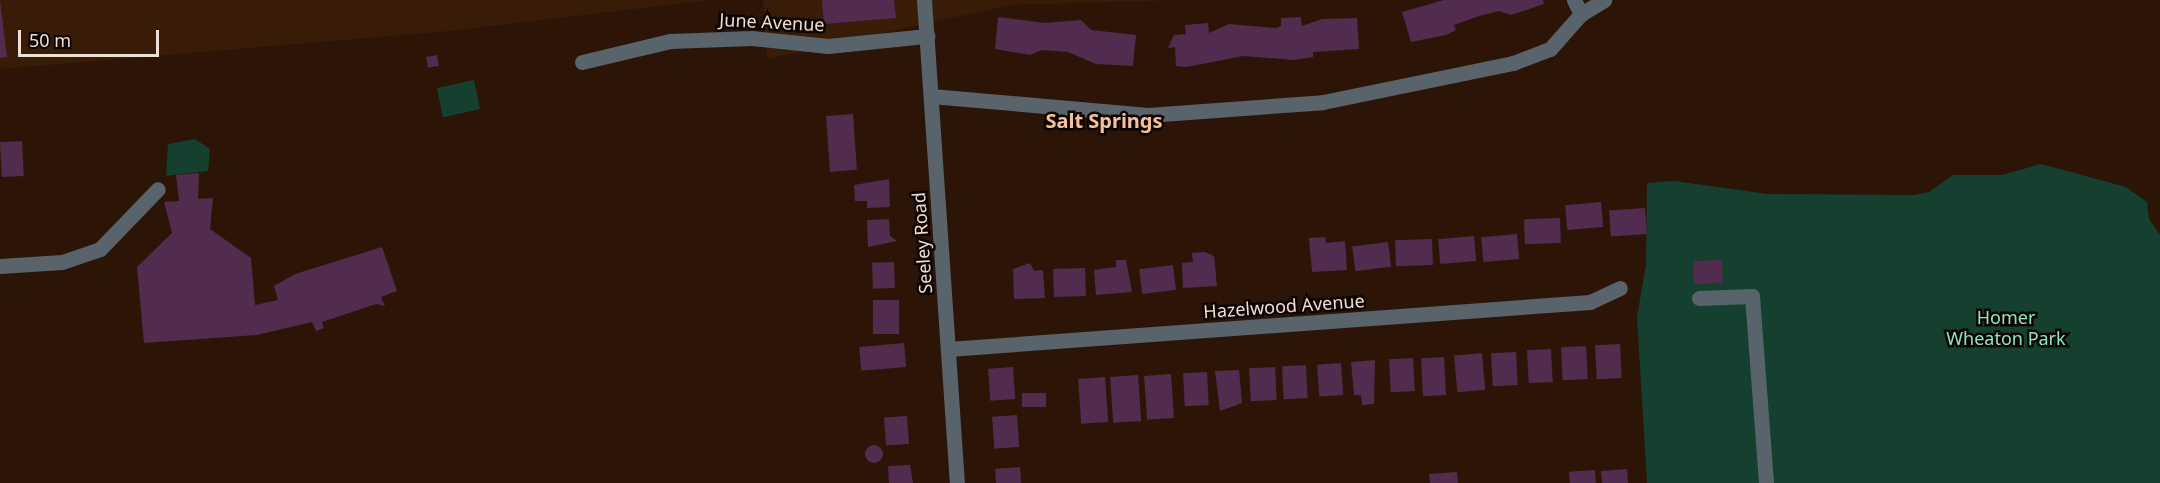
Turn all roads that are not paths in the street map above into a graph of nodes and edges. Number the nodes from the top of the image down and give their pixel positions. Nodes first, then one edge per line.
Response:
1 (924, 0) edge
2 (1604, 0) edge
3 (1578, 7) edge
4 (927, 36) junction
5 (582, 63) dead end
6 (931, 96) junction
7 (158, 189) dead end
8 (0, 266) edge
9 (1620, 288) dead end
10 (1699, 298) dead end
11 (948, 349) junction
12 (957, 483) edge
13 (1766, 483) edge

1 - 4 street, Seeley Road
2 - 3 street
3 - 6 street
4 - 5 street, June Avenue
4 - 6 street, Seeley Road
6 - 11 street, Seeley Road
7 - 8 street
9 - 11 street, Hazelwood Avenue
10 - 13 street
11 - 12 street, Seeley Road

